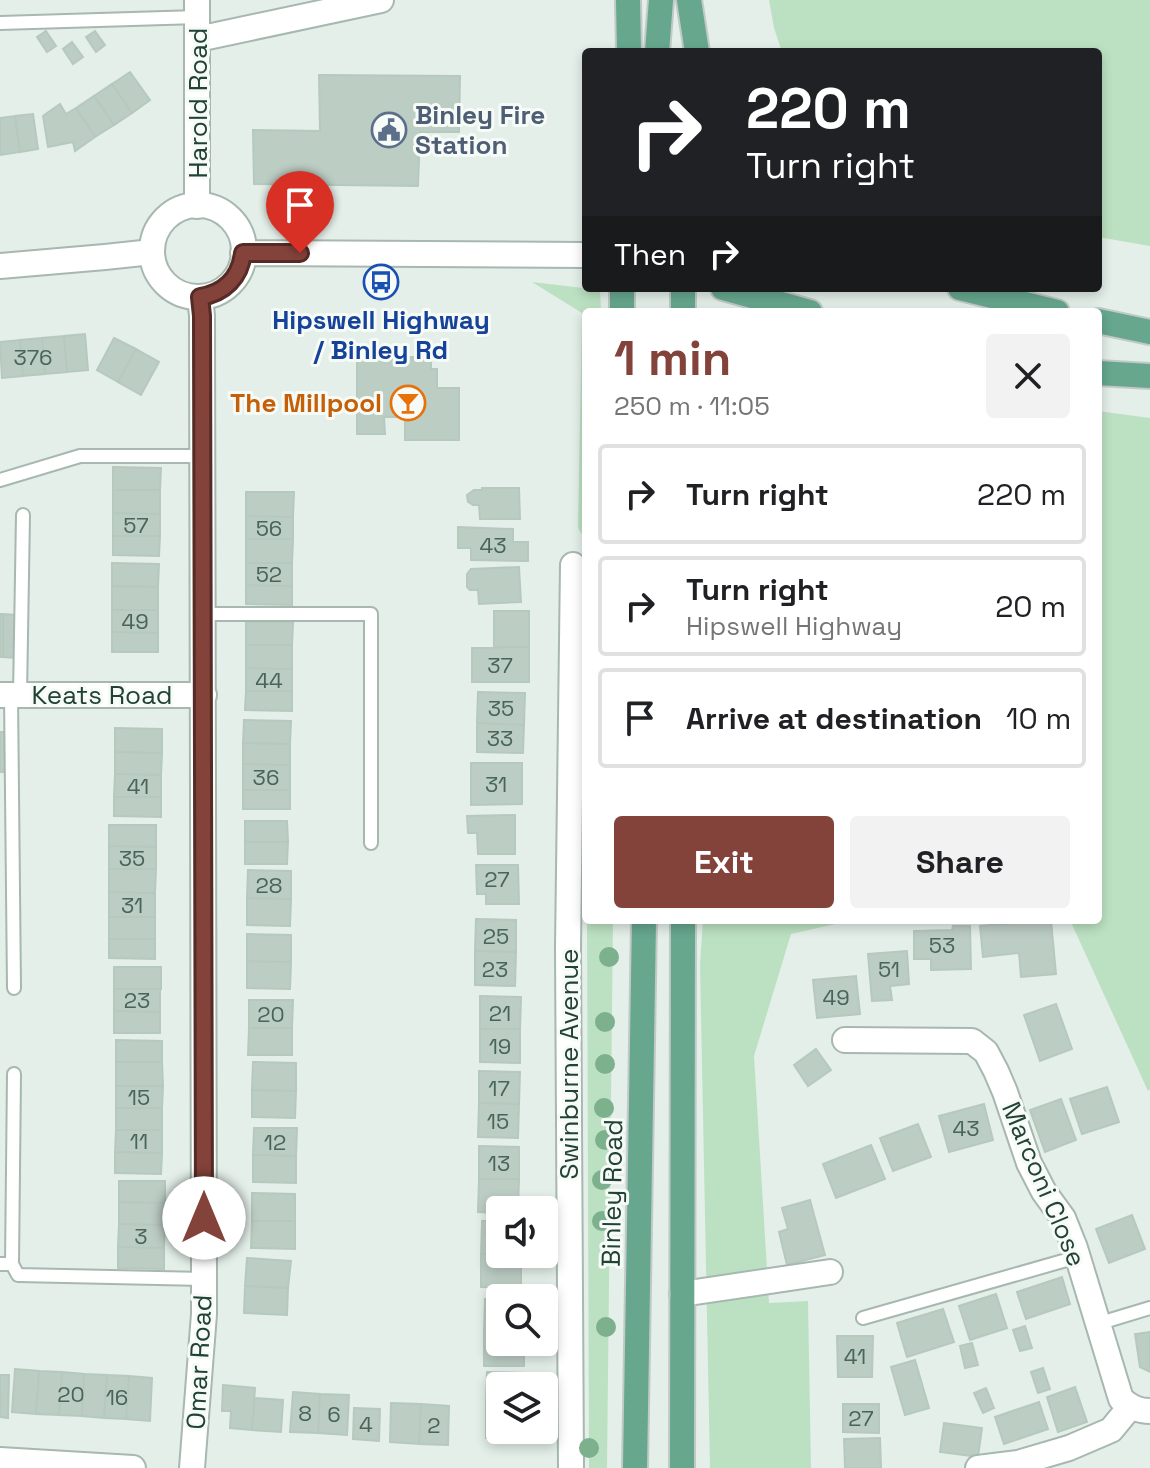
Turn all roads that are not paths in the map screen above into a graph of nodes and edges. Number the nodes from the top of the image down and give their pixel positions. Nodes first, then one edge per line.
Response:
1 (381, 0) edge
2 (628, 0) edge
3 (661, 0) edge
4 (687, 0) edge
5 (198, 19) edge
6 (0, 23) edge
7 (629, 48) edge
8 (657, 48) edge
9 (685, 48) edge
10 (696, 48) edge
11 (197, 206) junction
12 (152, 252) junction
13 (243, 253) junction
14 (582, 255) edge
15 (0, 266) edge
16 (738, 292) edge
17 (976, 292) edge
18 (200, 297) junction
19 (796, 308) edge
20 (1041, 308) edge
21 (1102, 322) edge
22 (1150, 332) edge
23 (1102, 373) edge
24 (1150, 376) edge
25 (203, 456) junction
26 (0, 480) edge
27 (23, 515) dead end
28 (573, 565) dead end
29 (203, 614) junction
30 (10, 695) edge
31 (204, 695) junction
32 (371, 843) dead end
33 (644, 924) edge
34 (683, 924) edge
35 (14, 988) dead end
36 (845, 1040) dead end
37 (14, 1074) dead end
38 (1077, 1257) junction
39 (6, 1264) edge
40 (830, 1272) dead end
41 (204, 1279) junction
42 (682, 1294) junction
43 (1150, 1308) edge
44 (863, 1318) dead end
45 (1097, 1324) junction
46 (1140, 1409) edge
47 (0, 1460) edge
48 (133, 1468) edge
49 (192, 1468) edge
50 (571, 1468) edge
51 (635, 1468) edge
52 (682, 1468) edge
53 (978, 1468) edge

1 - 5 street
2 - 7 main road
3 - 8 main road
4 - 9 main road
4 - 10 main road
5 - 6 lane
5 - 11 street, Harold Road
11 - 12 street
11 - 13 street
12 - 15 street
12 - 18 street
13 - 14 street
13 - 18 street
16 - 19 main road
17 - 20 main road
18 - 25 street, Omar Road
21 - 22 main road
23 - 24 main road
25 - 26 lane
25 - 29 street, Omar Road
27 - 30 lane
28 - 50 street, Swinburne Avenue
29 - 31 street, Omar Road
29 - 32 lane
30 - 31 street, Keats Road
30 - 35 lane
31 - 41 street, Omar Road
33 - 51 main road, Binley Road
34 - 42 main road
36 - 38 street, Marconi Close
37 - 39 lane
38 - 44 lane
38 - 45 street, Marconi Close
39 - 41 lane
40 - 42 street
41 - 49 street, Omar Road
42 - 52 main road
43 - 45 lane
45 - 46 street, Marconi Close
46 - 53 street, Marconi Close
47 - 48 street

